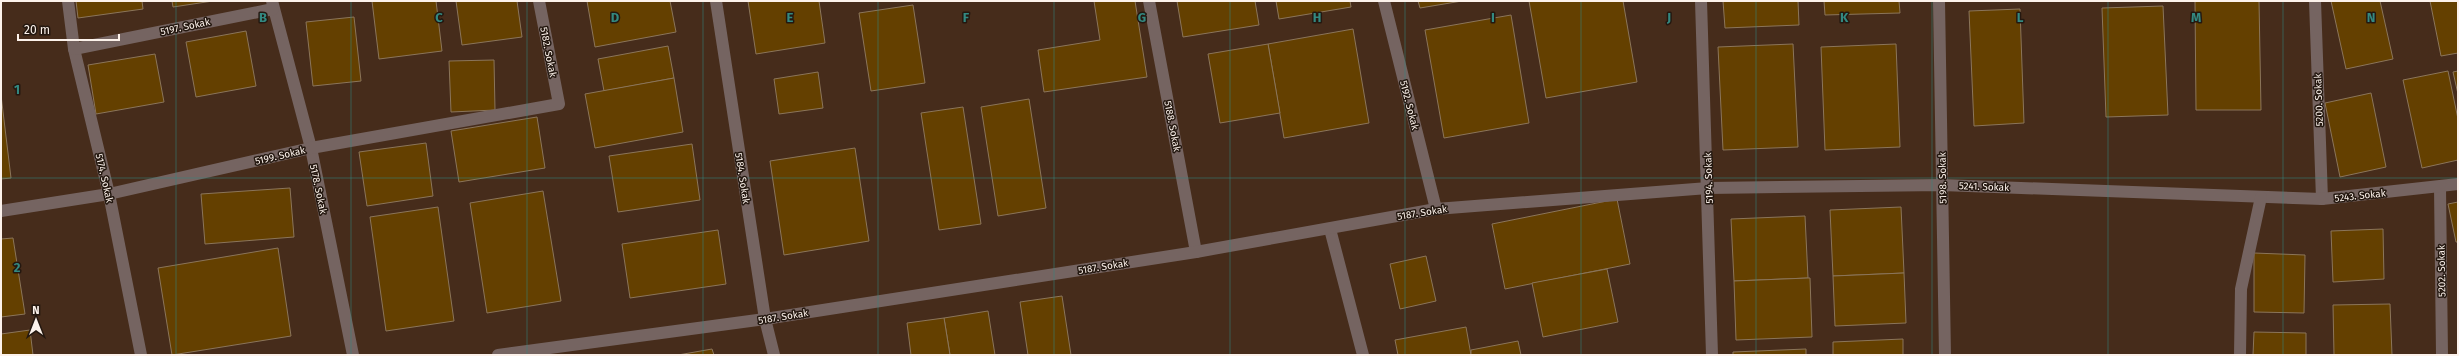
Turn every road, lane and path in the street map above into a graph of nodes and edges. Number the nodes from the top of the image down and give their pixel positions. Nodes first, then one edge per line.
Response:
1 (68, 1) edge
2 (539, 1) edge
3 (716, 1) edge
4 (1149, 1) edge
5 (1384, 1) edge
6 (1701, 1) edge
7 (1939, 1) edge
8 (2315, 1) edge
9 (272, 5) edge
10 (74, 49) junction
11 (559, 104) joint
12 (310, 148) junction
13 (2458, 184) edge
14 (1942, 185) junction
15 (2440, 187) junction
16 (1708, 188) junction
17 (109, 194) junction
18 (2261, 197) junction
19 (2322, 199) junction
20 (1436, 209) junction
21 (1, 211) edge
22 (1330, 229) junction
23 (1196, 252) junction
24 (765, 319) junction
25 (141, 355) edge
26 (354, 355) edge
27 (498, 355) edge
28 (774, 355) edge
29 (1363, 355) edge
30 (1712, 355) edge
31 (1945, 355) edge
32 (2240, 355) edge
33 (2442, 355) edge

1 - 10 street, 5174. Sokak
2 - 11 street, 5182. Sokak
3 - 24 street, 5184. Sokak
4 - 23 street, 5188. Sokak
5 - 20 street, 5192. Sokak
6 - 16 street, 5194. Sokak
7 - 14 street, 5198. Sokak
8 - 19 street, 5200. Sokak
9 - 10 street, 5197. Sokak
9 - 12 street, 5178. Sokak
10 - 17 street, 5174. Sokak
11 - 12 street, 5199. Sokak
12 - 17 street, 5199. Sokak
12 - 26 street, 5178. Sokak
13 - 15 street, 5243. Sokak
14 - 16 street, 5241. Sokak
14 - 18 street, 5241. Sokak
14 - 31 street, 5198. Sokak
15 - 19 street, 5243. Sokak
15 - 33 street, 5202. Sokak
16 - 20 street, 5187. Sokak
16 - 30 street, 5194. Sokak
17 - 21 street, 5199. Sokak
17 - 25 street, 5174. Sokak
18 - 19 street, 5243. Sokak
18 - 32 street
20 - 22 street, 5187. Sokak
22 - 23 street, 5187. Sokak
22 - 29 street
23 - 24 street, 5187. Sokak
24 - 27 street, 5187. Sokak
24 - 28 street, 5184. Sokak

